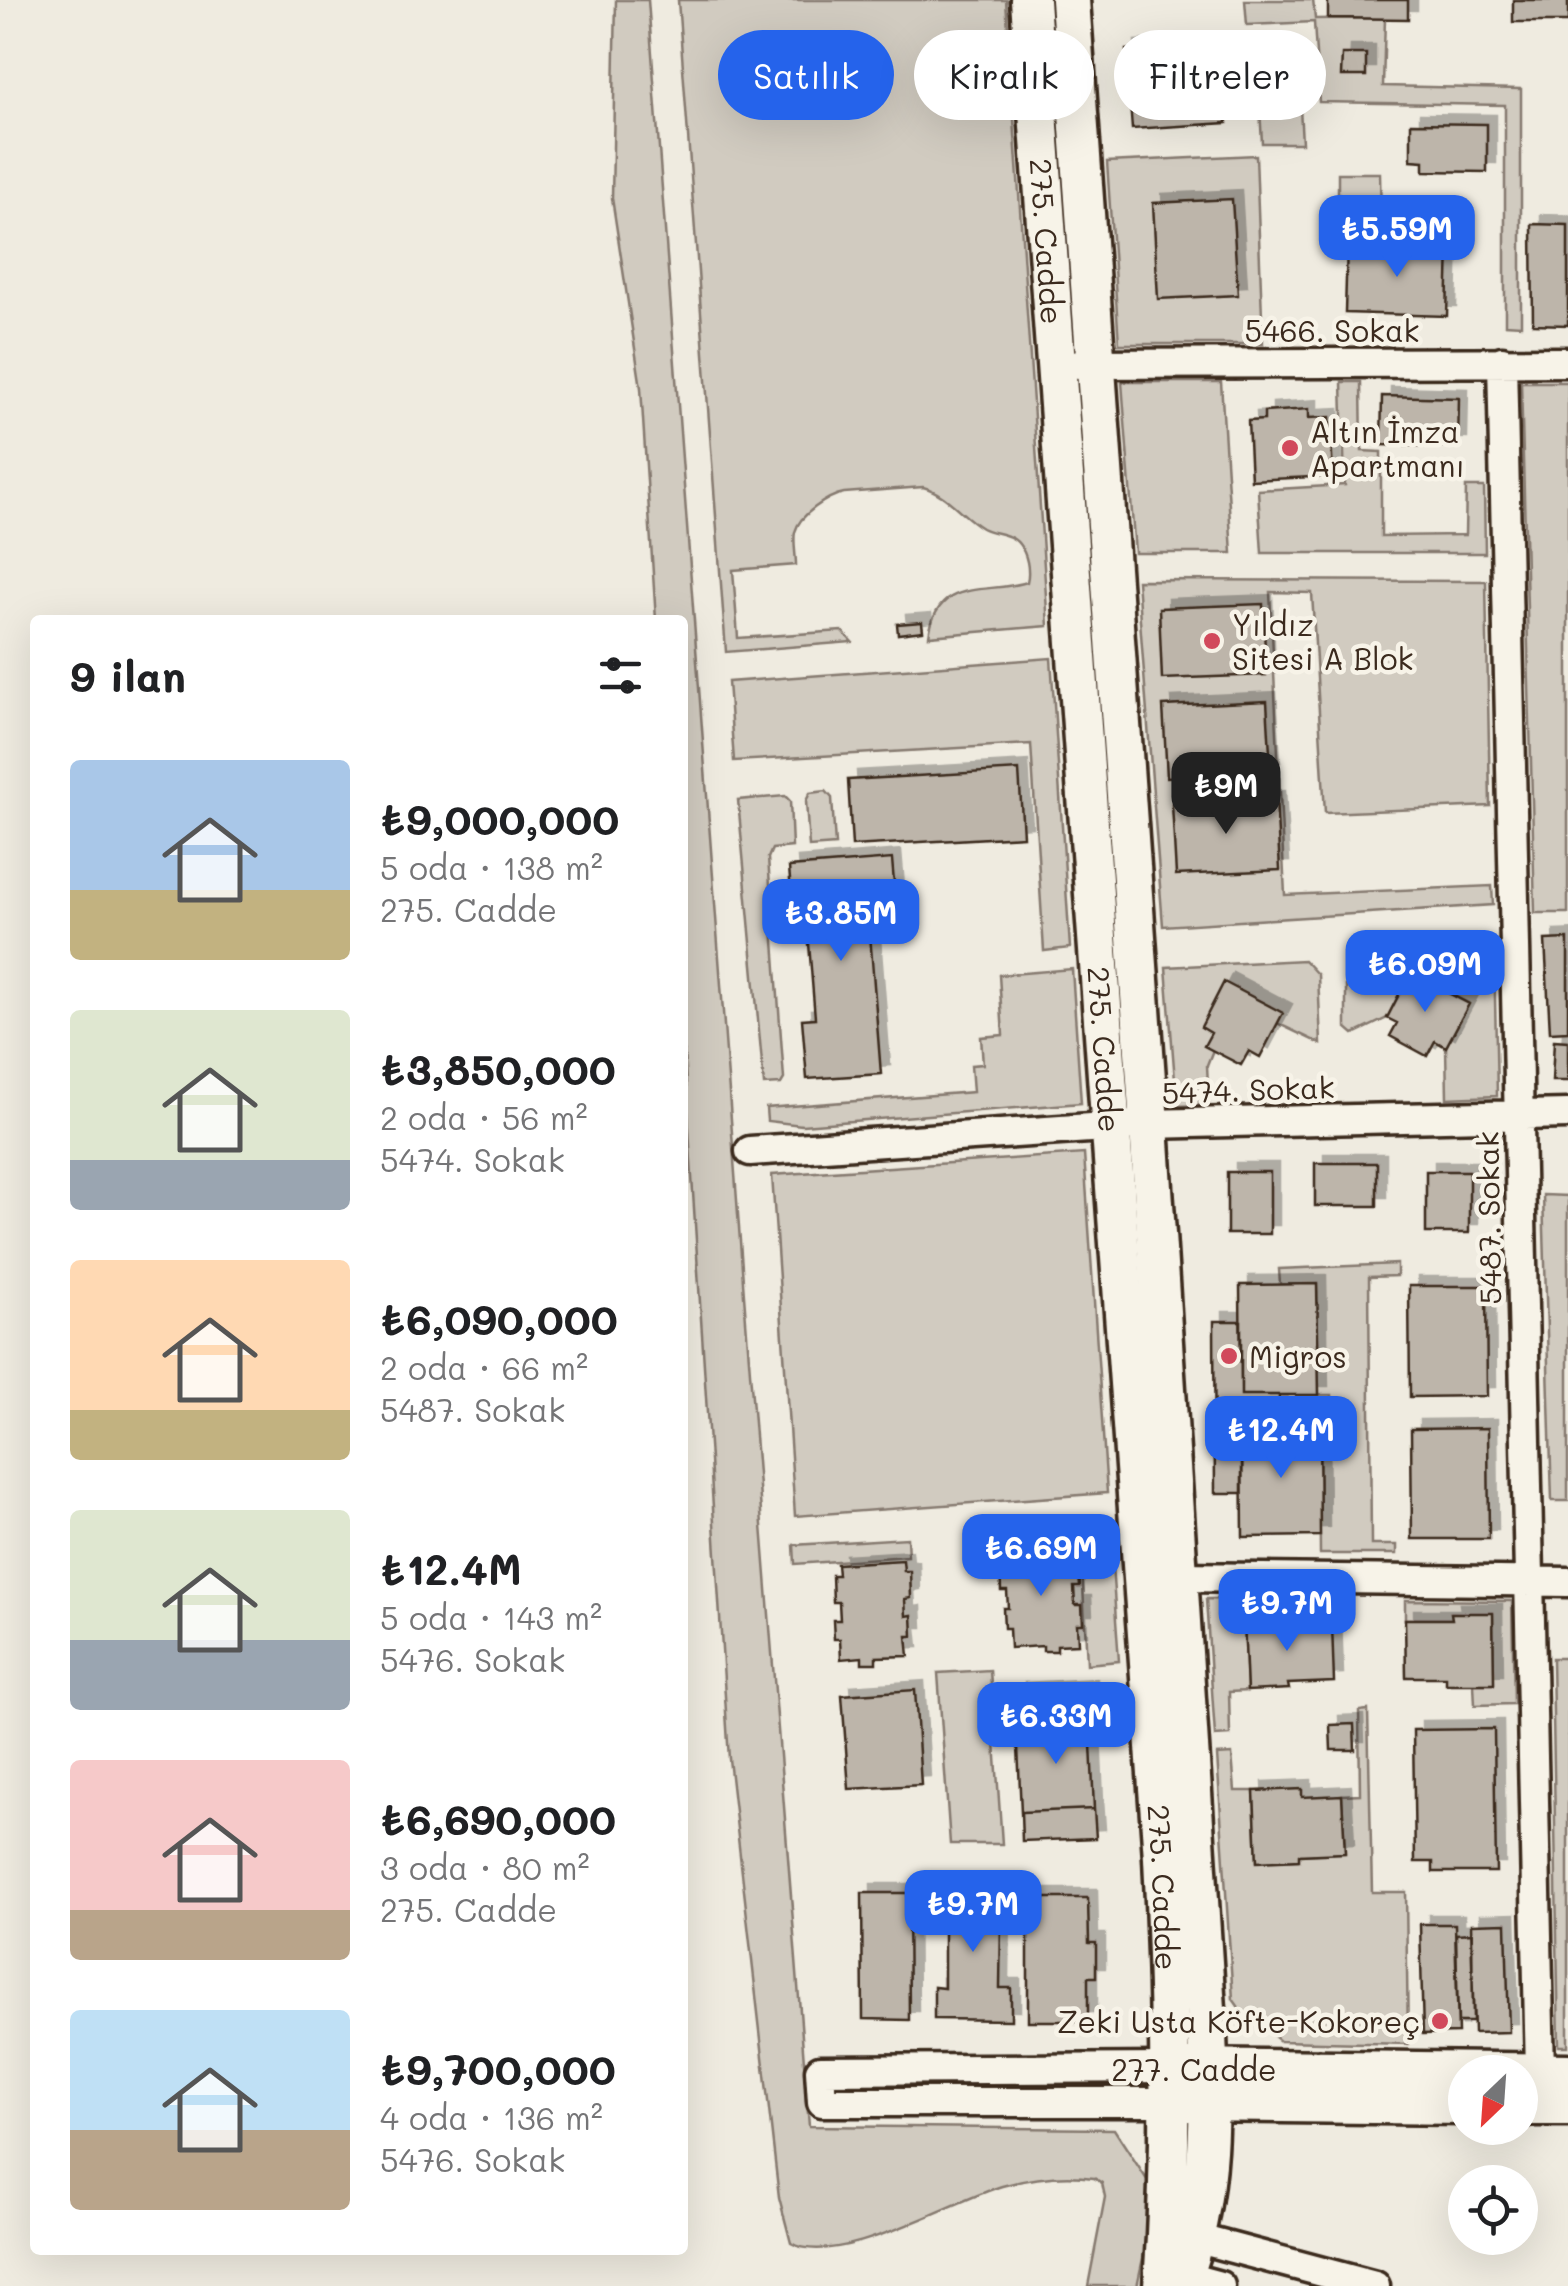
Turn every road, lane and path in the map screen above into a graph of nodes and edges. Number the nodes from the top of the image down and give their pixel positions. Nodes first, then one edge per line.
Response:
1 (1030, 0) edge
2 (1070, 0) edge
3 (1502, 361) junction
4 (1568, 362) edge
5 (1096, 363) junction
6 (1058, 364) junction
7 (1518, 1114) junction
8 (1568, 1114) edge
9 (1130, 1125) junction
10 (750, 1152) dead end
11 (1180, 1577) junction
12 (1529, 1582) junction
13 (1568, 1582) edge
14 (1554, 2073) edge
15 (1209, 2085) junction
16 (1171, 2086) junction
17 (1448, 2104) edge
18 (1538, 2106) edge
19 (1568, 2106) edge
20 (1195, 2238) junction
21 (1175, 2283) edge
22 (1220, 2286) edge
23 (1375, 2286) edge

1 - 6 street, 275. Cadde
2 - 5 street, 275. Cadde
3 - 4 street, 5466. Sokak
3 - 5 street, 5466. Sokak
3 - 7 street, 5487. Sokak
5 - 6 street, 5466. Sokak
5 - 9 street, 275. Cadde
6 - 9 street, 275. Cadde
7 - 8 street, 5474. Sokak
7 - 9 street, 5474. Sokak
7 - 12 street, 5487. Sokak
9 - 10 street, 5474. Sokak
9 - 11 street, 275. Cadde
9 - 16 street, 275. Cadde
11 - 12 street
11 - 15 street, 275. Cadde
12 - 13 street
12 - 14 street, 5487. Sokak
14 - 15 street, 277. Cadde
15 - 16 street, 277. Cadde
15 - 17 street, 277. Cadde
15 - 20 street, 275. Cadde
16 - 16 street, 277. Cadde
16 - 21 street, 275. Cadde
18 - 19 street
20 - 21 street, 275. Cadde
20 - 23 street
21 - 22 street

